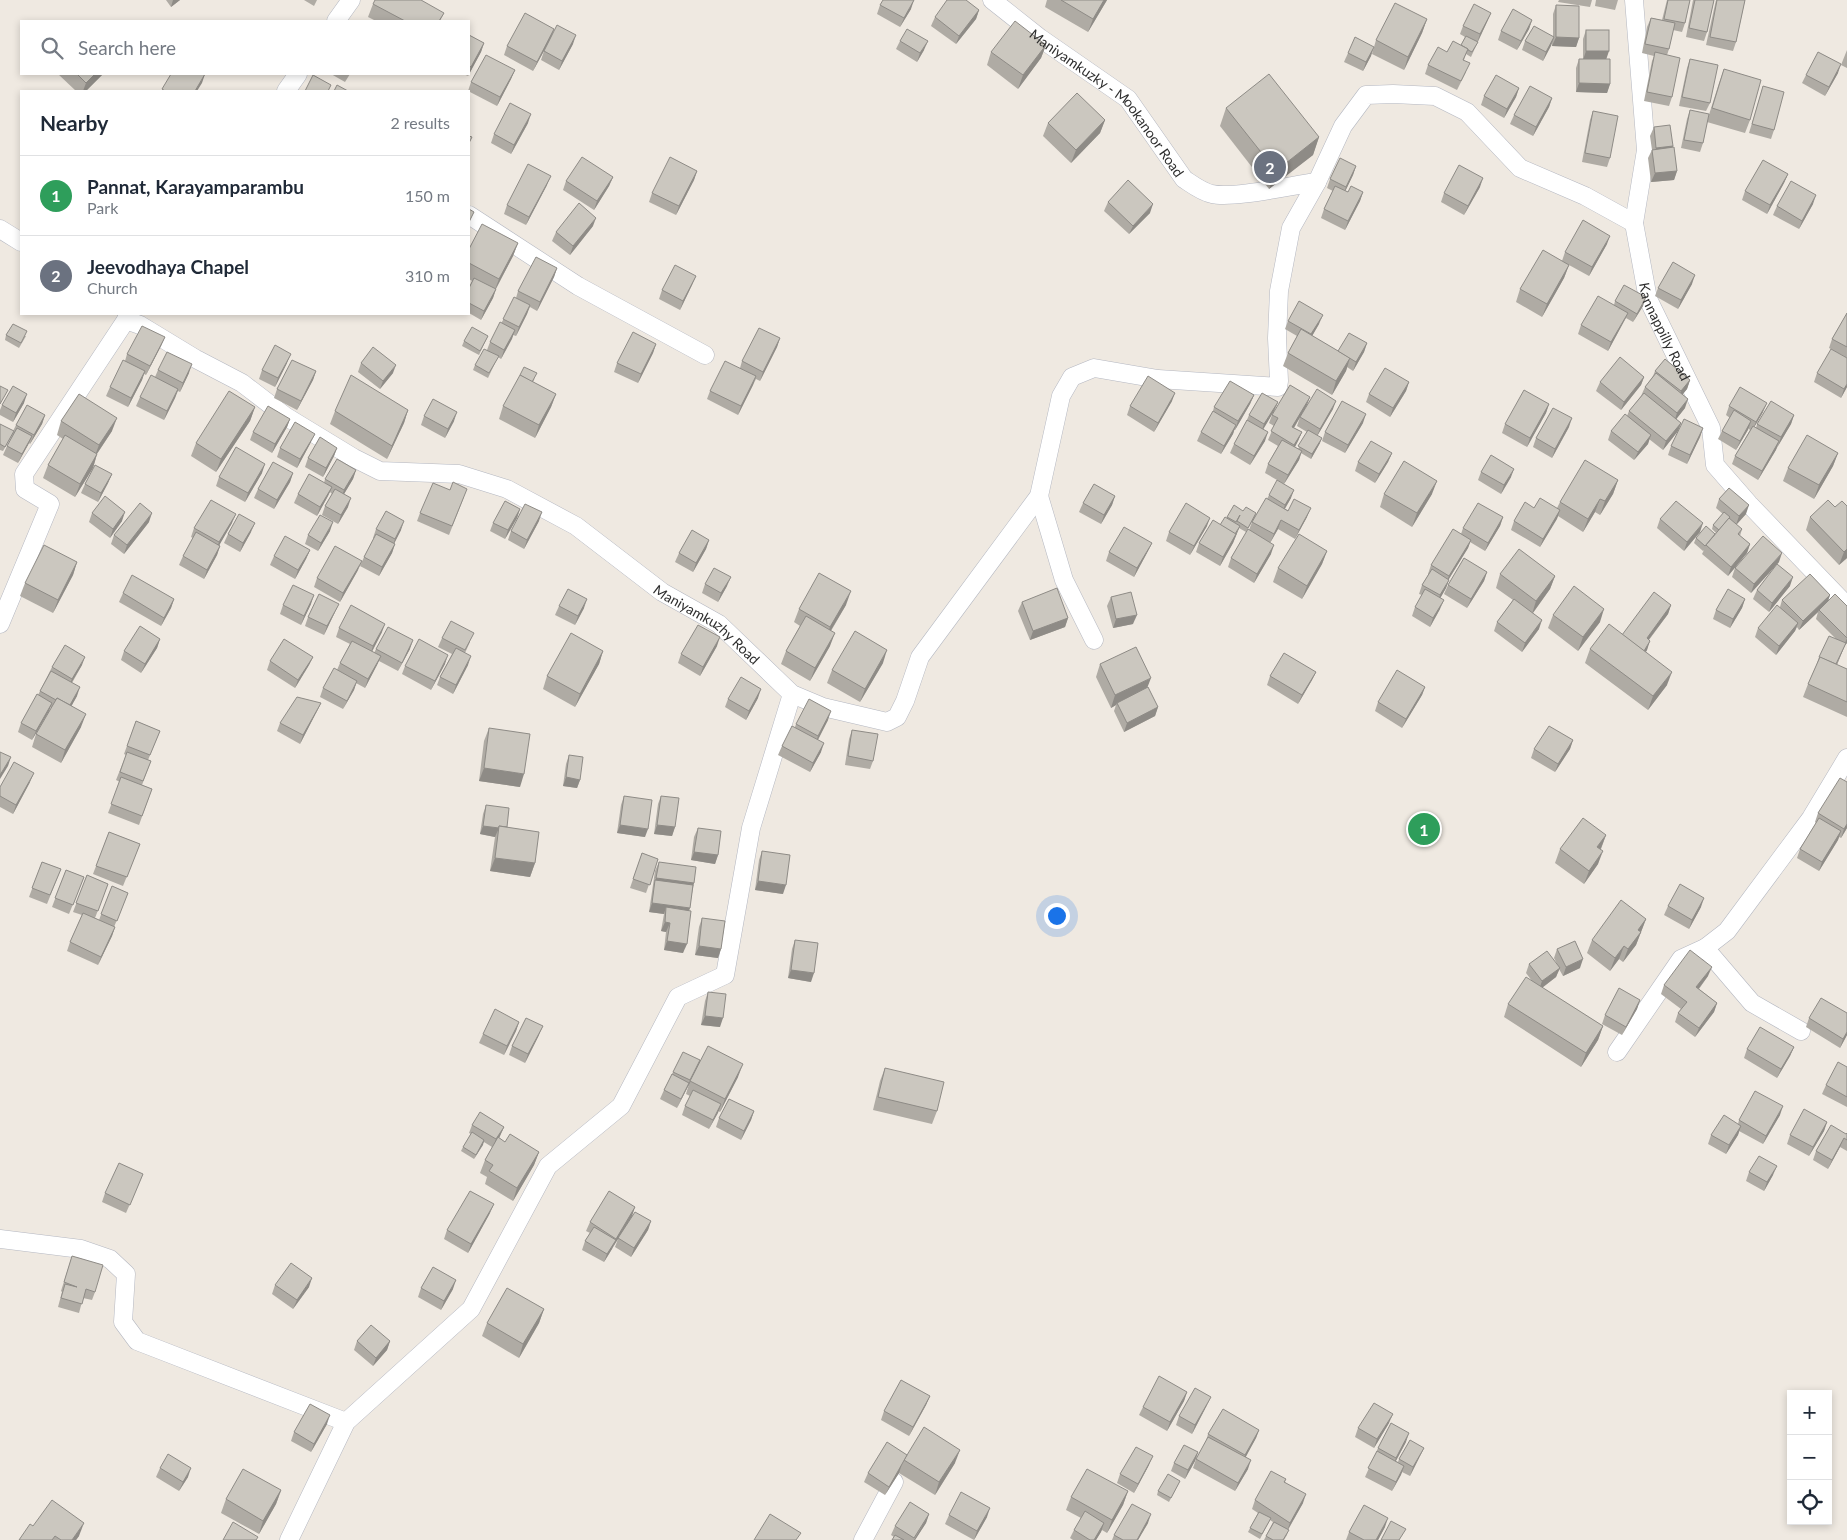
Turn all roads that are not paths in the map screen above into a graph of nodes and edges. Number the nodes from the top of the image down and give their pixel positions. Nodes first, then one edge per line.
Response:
1 (351, 0) edge
2 (992, 0) edge
3 (1634, 0) edge
4 (337, 20) edge
5 (297, 75) edge
6 (287, 90) edge
7 (1317, 182) junction
8 (470, 216) edge
9 (1634, 223) junction
10 (0, 229) edge
11 (20, 241) edge
12 (127, 317) edge
13 (705, 355) dead end
14 (1039, 496) junction
15 (1847, 606) edge
16 (0, 624) edge
17 (1094, 640) dead end
18 (792, 694) junction
19 (1847, 758) edge
20 (1705, 948) junction
21 (1801, 1031) dead end
22 (1617, 1052) dead end
23 (0, 1239) edge
24 (346, 1422) junction
25 (894, 1482) edge
26 (289, 1540) edge
27 (863, 1540) edge

1 - 4 street
2 - 7 street, Maniyamkuzky - Mookanoor Road
3 - 9 street, Kannappilly Road
5 - 6 street
7 - 9 street
7 - 14 street
8 - 13 street
9 - 15 street, Kannappilly Road
10 - 11 street
12 - 16 street
12 - 18 street, Maniyamkuzhy Road
14 - 17 street
14 - 18 street, Maniyamkuzhy Road
18 - 24 street
19 - 20 street
20 - 21 street
20 - 22 street
23 - 24 street
24 - 26 street
25 - 27 street

